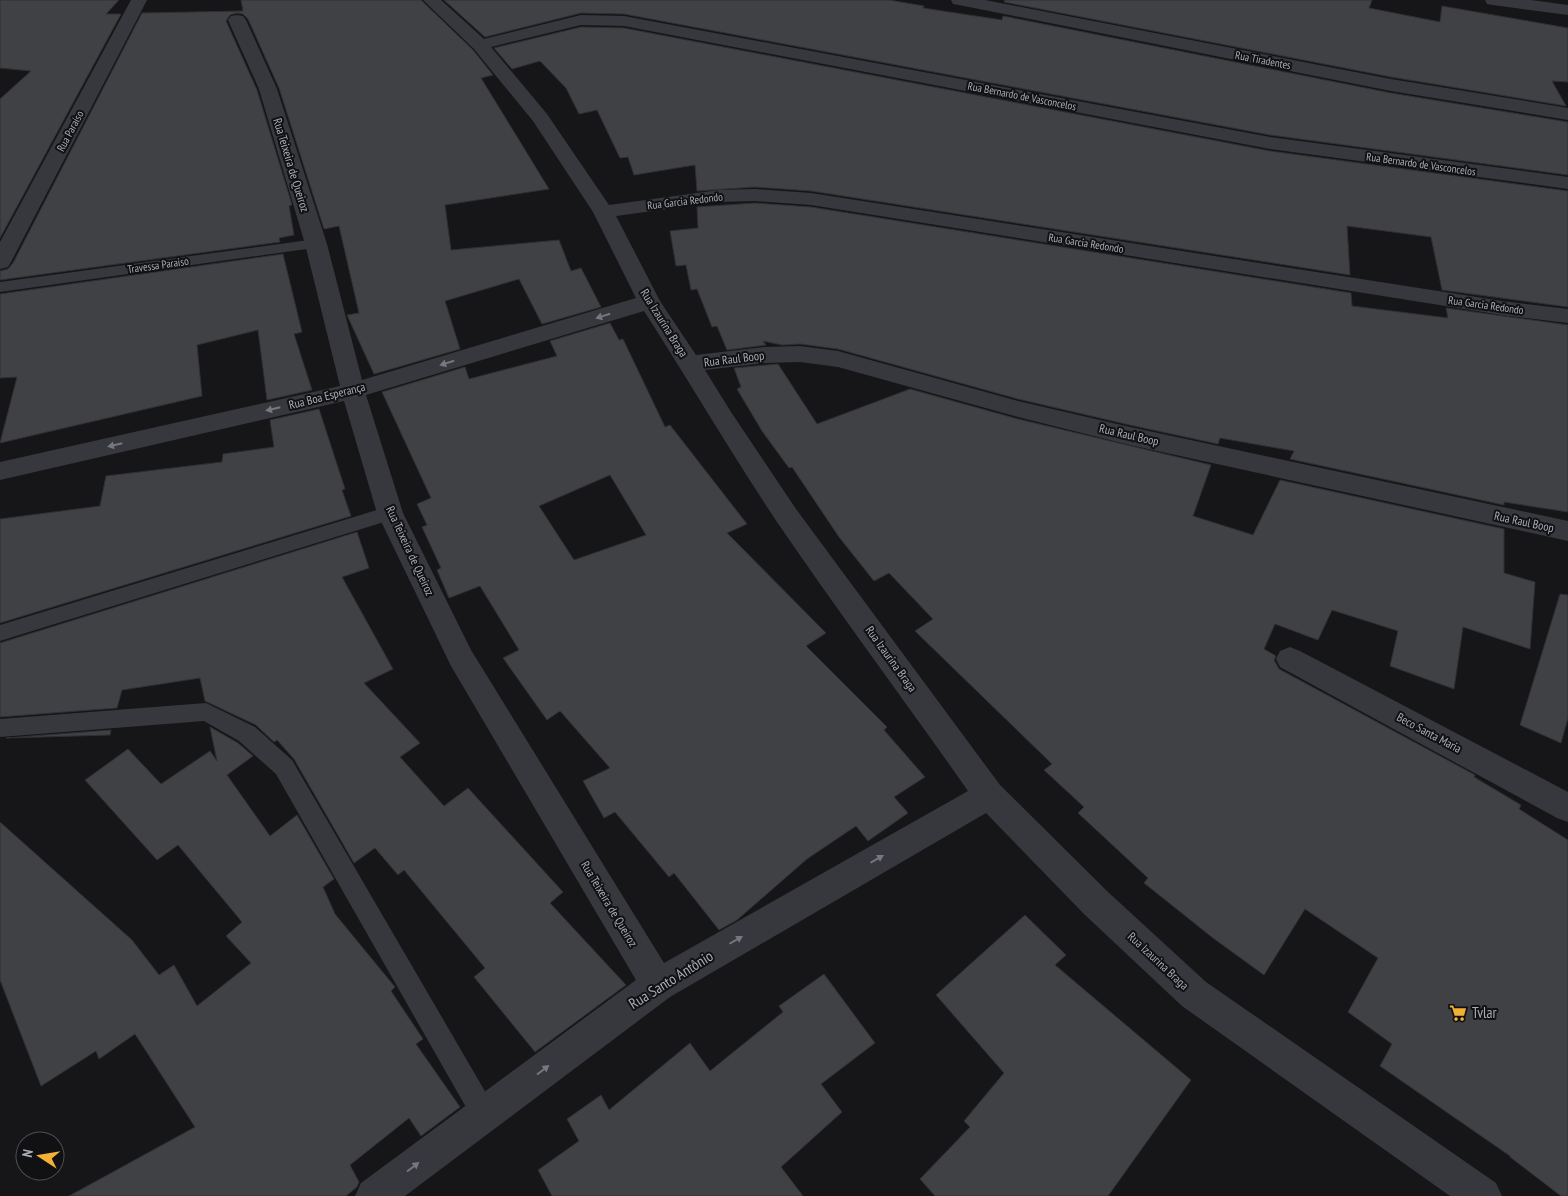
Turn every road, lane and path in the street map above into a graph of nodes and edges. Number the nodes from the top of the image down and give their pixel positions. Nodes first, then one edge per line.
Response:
1 (139, 0) edge
2 (431, 0) edge
3 (960, 0) edge
4 (1493, 0) edge
5 (1568, 10) edge
6 (237, 20) dead end
7 (480, 45) junction
8 (1568, 114) edge
9 (1568, 183) edge
10 (602, 212) junction
11 (316, 244) junction
12 (0, 262) edge
13 (0, 287) edge
14 (650, 302) junction
15 (1568, 316) edge
16 (690, 364) junction
17 (353, 391) junction
18 (0, 471) edge
19 (390, 513) junction
20 (1568, 531) edge
21 (0, 633) edge
22 (1290, 659) dead end
23 (0, 728) edge
24 (990, 795) junction
25 (1568, 808) edge
26 (658, 985) junction
27 (484, 1114) junction
28 (374, 1196) edge
29 (1482, 1196) edge

1 - 12 street, Rua Paraíso
2 - 7 street, Rua Izaurina Braga
3 - 8 street, Rua Tiradentes
4 - 5 street
6 - 11 street, Rua Teixeira de Queiroz
7 - 9 street, Rua Bernardo de Vasconcelos
7 - 10 street, Rua Izaurina Braga
10 - 14 street, Rua Izaurina Braga
10 - 15 street, Rua Garcia Redondo
11 - 13 lane, Travessa Paraiso
11 - 17 street, Rua Teixeira de Queiroz
14 - 16 street, Rua Izaurina Braga
14 -> 17 street, Rua Boa Esperança
16 - 20 street, Rua Raul Boop
16 - 24 street, Rua Izaurina Braga
17 -> 18 street, Rua Boa Esperança
17 - 19 street, Rua Teixeira de Queiroz
19 - 21 lane
19 - 26 street, Rua Teixeira de Queiroz
22 - 25 street, Beco Santa Maria
23 - 27 lane
26 -> 24 street, Rua Santo Antônio
24 - 29 street, Rua Izaurina Braga
27 -> 26 street, Rua Santo Antônio
28 -> 27 street, Rua Santo Antônio

